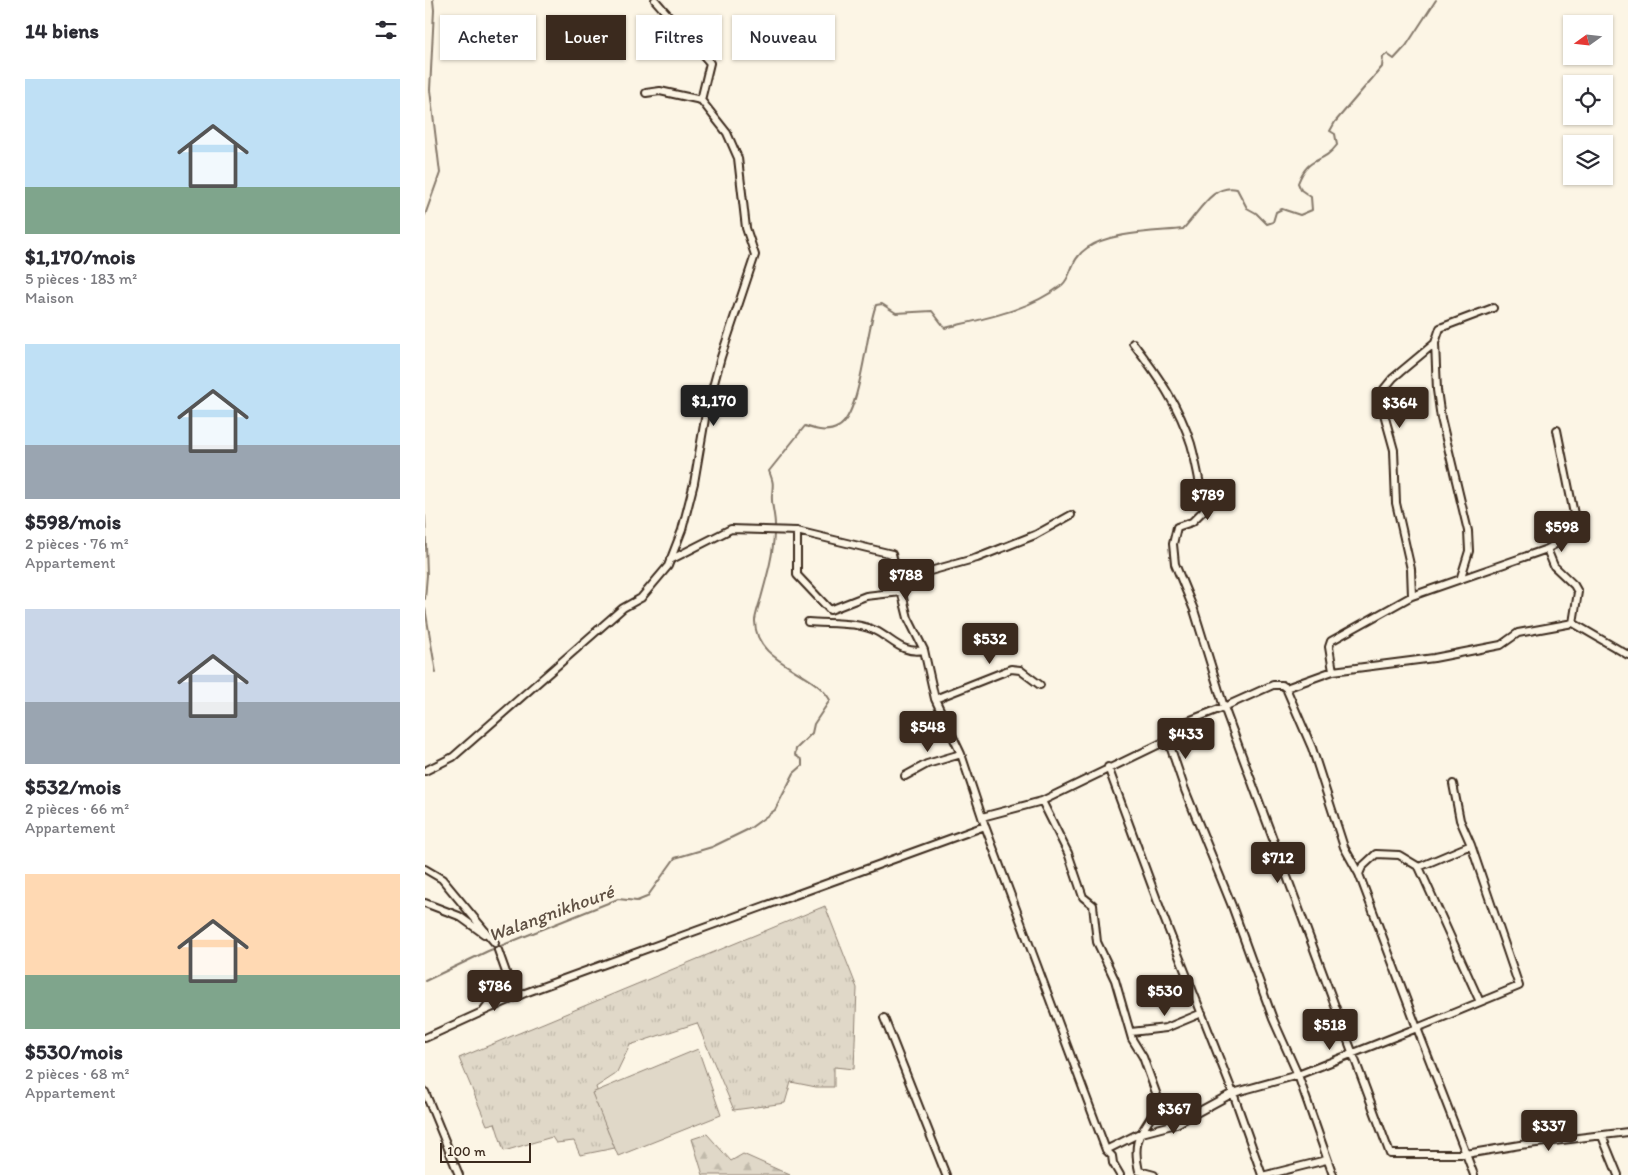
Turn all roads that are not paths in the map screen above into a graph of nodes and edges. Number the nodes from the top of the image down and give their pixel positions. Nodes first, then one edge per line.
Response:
1 (655, 0) edge
2 (645, 93) dead end
3 (701, 100) junction
4 (1493, 308) dead end
5 (1133, 343) dead end
6 (1435, 343) junction
7 (1557, 430) dead end
8 (1071, 515) dead end
9 (797, 531) junction
10 (1547, 549) junction
11 (670, 560) junction
12 (1461, 577) junction
13 (901, 592) junction
14 (1412, 596) junction
15 (808, 622) dead end
16 (1573, 623) junction
17 (924, 650) junction
18 (1628, 654) edge
19 (1333, 671) junction
20 (1039, 685) dead end
21 (1286, 688) junction
22 (935, 699) junction
23 (1224, 707) junction
24 (1168, 740) junction
25 (961, 754) junction
26 (1108, 767) junction
27 (425, 771) edge
28 (905, 776) dead end
29 (1453, 784) dead end
30 (1042, 800) junction
31 (982, 817) junction
32 (985, 826) junction
33 (1471, 845) junction
34 (1419, 867) junction
35 (425, 869) edge
36 (1359, 874) junction
37 (425, 903) edge
38 (498, 950) dead end
39 (1480, 1002) junction
40 (482, 1012) junction
41 (1201, 1013) junction
42 (884, 1018) dead end
43 (1417, 1028) junction
44 (1131, 1032) junction
45 (425, 1038) edge
46 (1352, 1054) junction
47 (1298, 1075) junction
48 (425, 1092) edge
49 (1233, 1093) junction
50 (1628, 1132) edge
51 (1138, 1134) junction
52 (1602, 1136) junction
53 (1106, 1150) junction
54 (1466, 1154) junction
55 (1327, 1160) junction
56 (459, 1175) edge
57 (946, 1175) edge
58 (1121, 1175) edge
59 (1154, 1175) edge
60 (1262, 1175) edge
61 (1266, 1175) edge
62 (1333, 1175) edge
63 (1474, 1175) edge
64 (1618, 1175) edge

1 - 3 street
2 - 3 street
3 - 11 street
4 - 6 street
5 - 23 street
6 - 12 street
6 - 14 street
7 - 10 street
8 - 13 street
9 - 11 street
9 - 13 street
9 - 13 street
10 - 12 street
10 - 16 street
11 - 27 street
12 - 14 street
13 - 17 street
14 - 19 street
15 - 17 street
16 - 18 street
16 - 19 street
17 - 22 street
19 - 21 street
20 - 22 street
21 - 23 street
21 - 36 street
22 - 25 street
23 - 24 street
23 - 46 street
24 - 26 street
24 - 47 street
25 - 28 street
25 - 31 street
26 - 30 street
26 - 41 street
29 - 33 street
30 - 31 street
30 - 44 street
31 - 32 street
32 - 40 street
32 - 53 street
33 - 34 street
33 - 39 street
34 - 36 street
34 - 39 street
35 - 37 street
36 - 43 street
38 - 40 street
39 - 43 street
40 - 45 street
41 - 44 street
41 - 49 street
42 - 57 street
43 - 46 street
43 - 54 street
44 - 51 street
46 - 47 street
46 - 54 street
47 - 49 street
47 - 55 street
48 - 56 street
49 - 51 street
49 - 60 street
50 - 52 street
51 - 53 street
51 - 59 street
52 - 54 street
52 - 64 street
53 - 58 street
54 - 63 street
55 - 61 street
55 - 62 street

